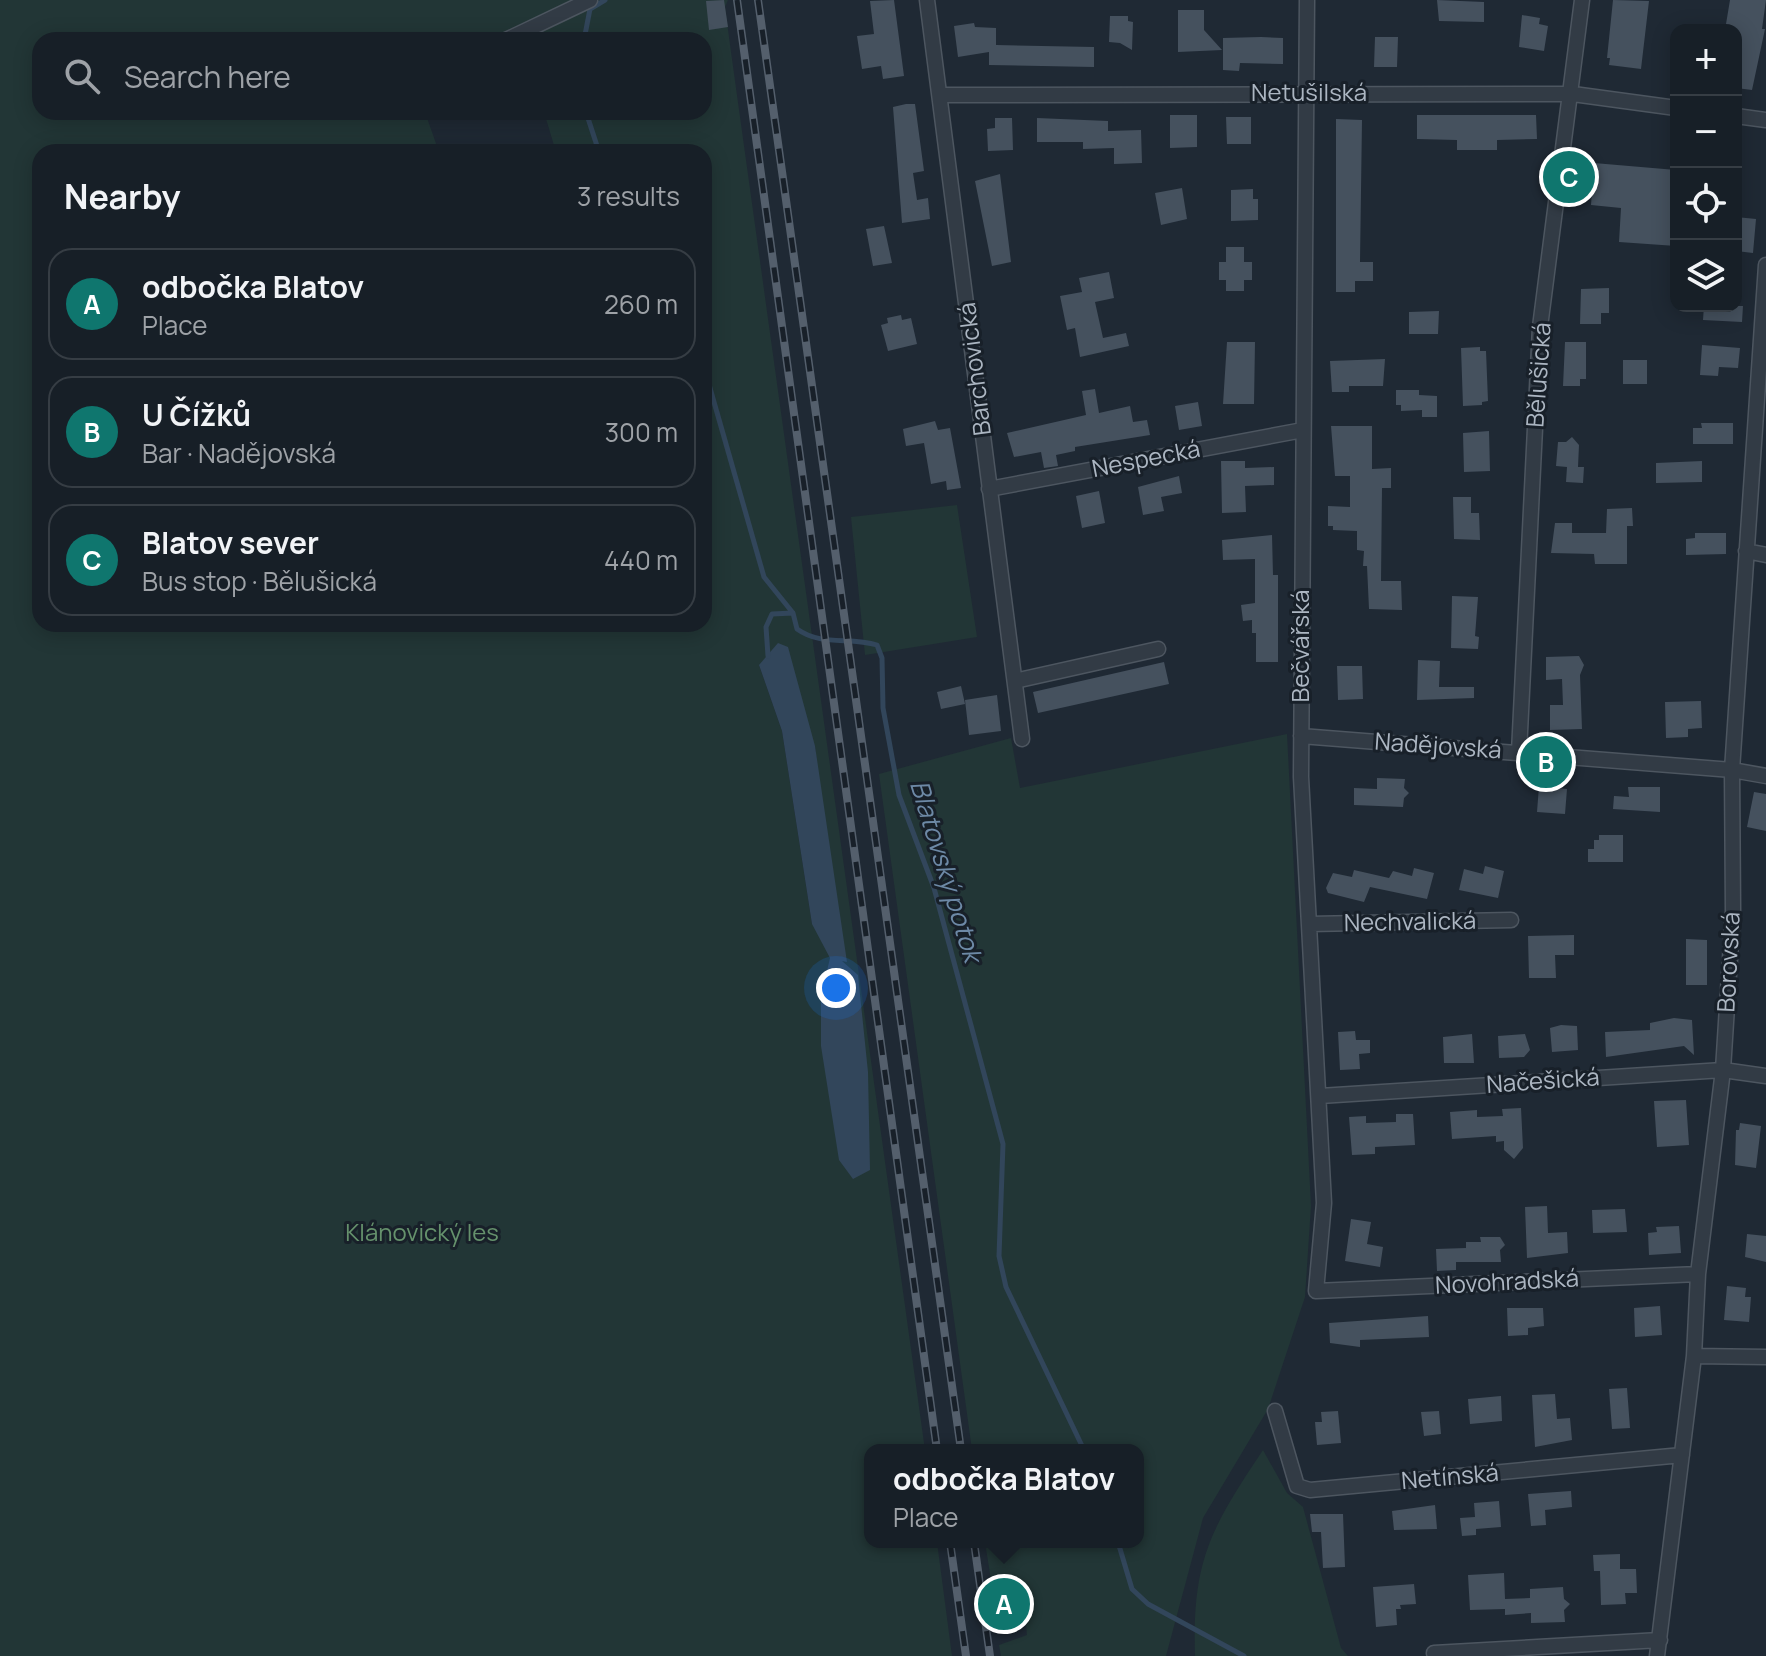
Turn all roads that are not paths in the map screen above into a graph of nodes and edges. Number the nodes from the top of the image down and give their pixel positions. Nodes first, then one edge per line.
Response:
1 (590, 0) edge
2 (927, 0) edge
3 (1307, 0) edge
4 (1582, 0) edge
5 (523, 32) edge
6 (1308, 92) junction
7 (1573, 94) junction
8 (941, 95) junction
9 (1670, 107) edge
10 (1742, 117) edge
11 (1766, 120) edge
12 (1766, 265) edge
13 (1303, 430) junction
14 (989, 489) junction
15 (1746, 551) junction
16 (1766, 555) edge
17 (1158, 649) dead end
18 (1015, 681) junction
19 (1301, 736) junction
20 (1022, 739) dead end
21 (1519, 752) junction
22 (1732, 770) junction
23 (1766, 776) edge
24 (1511, 920) dead end
25 (1310, 924) junction
26 (1723, 1070) junction
27 (1766, 1076) edge
28 (1320, 1096) junction
29 (1698, 1274) junction
30 (1316, 1291) joint
31 (1694, 1356) junction
32 (1766, 1357) edge
33 (1275, 1411) dead end
34 (1682, 1455) junction
35 (1660, 1640) junction
36 (1434, 1653) dead end
37 (1657, 1656) edge

1 - 5 street
2 - 8 street, Barchovická
3 - 6 street, Bečvářská
4 - 7 street, Bělušická
6 - 7 street, Netušilská
6 - 8 street, Netušilská
6 - 13 street, Bečvářská
7 - 9 street, Netušilská
7 - 21 street, Bělušická
8 - 14 street, Barchovická
10 - 11 street
12 - 15 street, Borovská
13 - 14 street, Nespecká
13 - 19 street, Bečvářská
14 - 18 street, Barchovická
15 - 16 street
15 - 22 street, Borovská
17 - 18 street
18 - 20 street, Barchovická
19 - 21 street, Nadějovská
19 - 25 street, Bečvářská
21 - 22 street, Nadějovská
22 - 23 street, Nadějovská
22 - 26 street, Borovská
24 - 25 street, Nechvalická
25 - 28 street, Bečvářská
26 - 27 street, Načešická
26 - 28 street, Načešická
26 - 29 street, Borovská
28 - 30 street, Bečvářská
29 - 30 street, Novohradská
29 - 31 street, Borovská
31 - 32 street
31 - 34 street, Borovská
33 - 34 street, Netínská
34 - 35 street, Borovská
35 - 36 street
35 - 37 street, Borovská

